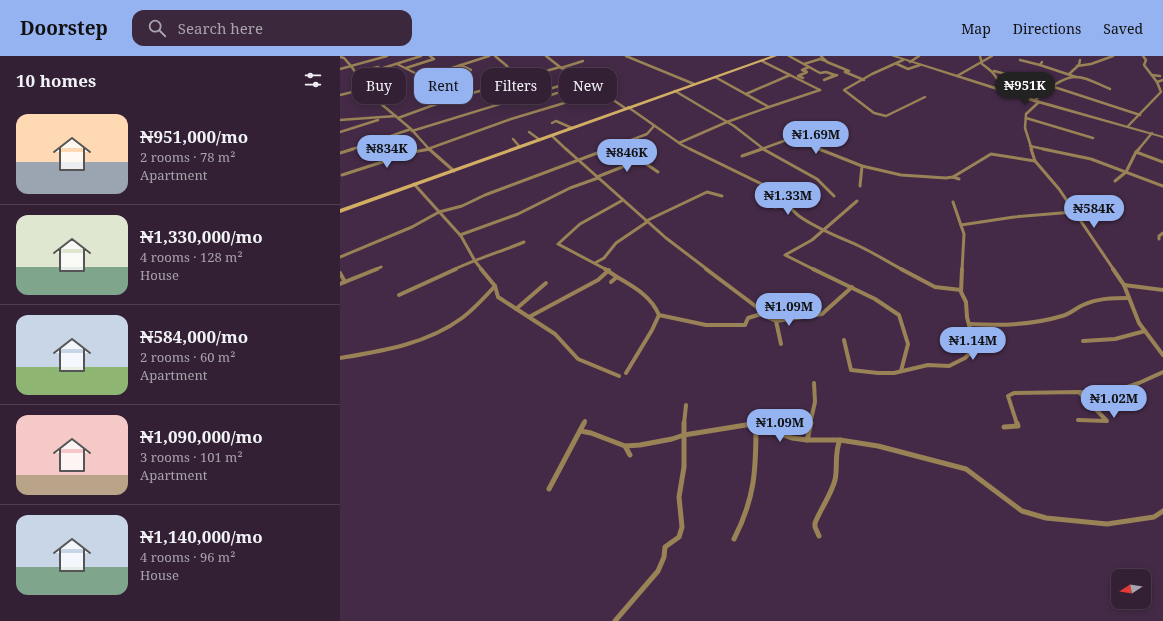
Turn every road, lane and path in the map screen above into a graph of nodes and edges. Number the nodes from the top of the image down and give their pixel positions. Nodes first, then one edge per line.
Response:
1 (347, 56) edge
2 (387, 56) edge
3 (421, 56) edge
4 (430, 56) edge
5 (489, 56) edge
6 (495, 56) edge
7 (546, 56) edge
8 (626, 56) edge
9 (775, 56) edge
10 (789, 56) edge
11 (821, 56) edge
12 (893, 56) edge
13 (919, 56) edge
14 (980, 56) edge
15 (992, 56) edge
16 (1112, 56) edge
17 (1143, 56) edge
18 (341, 57) edge
19 (903, 60) junction
20 (1020, 60) dead end
21 (1080, 60) dead end
22 (583, 61) dead end
23 (762, 61) junction
24 (827, 62) junction
25 (910, 62) junction
26 (982, 62) junction
27 (1042, 62) dead end
28 (397, 64) junction
29 (804, 64) junction
30 (897, 64) junction
31 (460, 65) junction
32 (920, 65) junction
33 (1040, 65) junction
34 (351, 66) junction
35 (1077, 66) junction
36 (809, 67) junction
37 (383, 68) edge
38 (406, 68) junction
39 (451, 68) edge
40 (467, 68) edge
41 (561, 68) joint
42 (340, 69) edge
43 (559, 69) edge
44 (994, 71) junction
45 (414, 72) edge
46 (790, 74) junction
47 (1070, 74) junction
48 (838, 75) junction
49 (957, 76) junction
50 (1152, 76) junction
51 (1160, 76) dead end
52 (715, 77) junction
53 (1076, 77) junction
54 (803, 78) dead end
55 (864, 80) junction
56 (1163, 80) edge
57 (1157, 82) junction
58 (694, 84) junction
59 (1054, 86) junction
60 (1110, 88) dead end
61 (1000, 89) junction
62 (675, 91) junction
63 (352, 92) edge
64 (1162, 92) edge
65 (557, 93) dead end
66 (551, 94) edge
67 (746, 94) junction
68 (340, 95) edge
69 (925, 97) dead end
70 (617, 102) edge
71 (1037, 102) junction
72 (381, 104) edge
73 (435, 104) edge
74 (498, 104) edge
75 (560, 104) edge
76 (769, 107) junction
77 (626, 108) junction
78 (1140, 115) junction
79 (384, 117) junction
80 (397, 117) junction
81 (1026, 118) junction
82 (340, 120) edge
83 (727, 122) junction
84 (552, 123) dead end
85 (654, 126) junction
86 (1128, 126) junction
87 (572, 128) junction
88 (412, 130) junction
89 (798, 130) dead end
90 (340, 132) edge
91 (529, 132) dead end
92 (1071, 132) junction
93 (1152, 133) junction
94 (552, 136) junction
95 (1068, 136) dead end
96 (1163, 137) edge
97 (792, 138) junction
98 (1093, 138) dead end
99 (513, 139) dead end
100 (540, 140) junction
101 (679, 143) junction
102 (1030, 146) junction
103 (520, 147) junction
104 (762, 148) junction
105 (429, 149) junction
106 (1136, 152) junction
107 (340, 153) edge
108 (742, 156) dead end
109 (576, 159) junction
110 (1035, 161) junction
111 (1163, 162) edge
112 (862, 166) junction
113 (454, 171) junction
114 (658, 172) dead end
115 (1125, 172) junction
116 (342, 175) dead end
117 (953, 177) junction
118 (597, 178) junction
119 (959, 179) dead end
120 (1115, 181) dead end
121 (414, 184) junction
122 (860, 186) dead end
123 (1163, 186) edge
124 (722, 196) dead end
125 (834, 196) dead end
126 (623, 200) junction
127 (857, 201) dead end
128 (953, 202) dead end
129 (786, 204) junction
130 (775, 207) dead end
131 (340, 211) edge
132 (438, 212) junction
133 (1073, 212) junction
134 (646, 221) junction
135 (962, 225) junction
136 (823, 230) junction
137 (1163, 233) edge
138 (460, 235) junction
139 (1159, 239) dead end
140 (524, 242) dead end
141 (340, 257) edge
142 (474, 260) junction
143 (595, 263) junction
144 (381, 267) dead end
145 (609, 270) junction
146 (340, 274) edge
147 (617, 277) junction
148 (345, 282) junction
149 (611, 282) dead end
150 (546, 283) dead end
151 (340, 284) edge
152 (1124, 285) junction
153 (495, 286) junction
154 (852, 287) junction
155 (961, 290) junction
156 (1163, 290) edge
157 (399, 295) dead end
158 (1129, 298) junction
159 (516, 309) junction
160 (761, 314) junction
161 (659, 315) junction
162 (529, 317) junction
163 (776, 321) junction
164 (969, 324) junction
165 (1145, 331) junction
166 (844, 340) dead end
167 (1083, 341) dead end
168 (782, 344) dead end
169 (1163, 355) edge
170 (340, 358) edge
171 (901, 371) junction
172 (1163, 372) edge
173 (626, 373) dead end
174 (619, 376) dead end
175 (814, 382) dead end
176 (1079, 392) junction
177 (686, 405) dead end
178 (1078, 420) dead end
179 (585, 421) dead end
180 (756, 425) junction
181 (1004, 427) dead end
182 (581, 431) junction
183 (684, 434) junction
184 (807, 440) junction
185 (840, 440) junction
186 (625, 446) junction
187 (630, 455) dead end
188 (549, 489) dead end
189 (1163, 511) edge
190 (819, 536) dead end
191 (734, 539) dead end
192 (615, 621) edge

1 - 18 street
2 - 34 street
3 - 28 street
4 - 38 street
5 - 31 street
6 - 43 street
7 - 41 street
8 - 58 street
9 - 23 main road
10 - 29 street
11 - 24 street
12 - 19 street
13 - 25 street
14 - 26 street
15 - 26 street
16 - 35 street
17 - 50 street
18 - 34 street
19 - 25 street
19 - 30 street
20 - 33 street
21 - 35 street
22 - 41 street
23 - 46 street
23 - 52 main road
24 - 29 street
24 - 48 street
25 - 32 street
26 - 44 street
26 - 49 street
27 - 33 street
28 - 37 street
28 - 38 street
29 - 36 street
30 - 32 street
30 - 55 street
31 - 39 street
31 - 40 street
32 - 49 street
33 - 47 street
34 - 42 street
35 - 47 street
36 - 48 street
36 - 54 street
38 - 45 street
44 - 59 street
44 - 61 street
46 - 67 street
46 - 76 street
47 - 53 street
48 - 55 street
49 - 61 street
50 - 51 street
50 - 57 street
52 - 58 main road
52 - 67 street
53 - 59 street
53 - 60 street
55 - 69 street
56 - 57 street
57 - 64 street
58 - 62 main road
59 - 71 street
59 - 78 street
61 - 71 street
62 - 77 main road
62 - 83 street
63 - 68 street
64 - 78 street
65 - 66 street
67 - 76 street
70 - 77 street
71 - 81 street
71 - 86 street
72 - 80 street
73 - 80 street
74 - 88 street
75 - 105 street
76 - 83 street
77 - 85 street
77 - 87 main road
78 - 86 street
79 - 80 street
79 - 82 street
79 - 90 street
80 - 88 street
81 - 92 street
81 - 102 street
83 - 101 street
83 - 104 street
84 - 87 street
85 - 101 street
85 - 109 street
86 - 93 street
87 - 94 main road
88 - 105 street
88 - 107 street
89 - 97 street
91 - 100 street
92 - 95 street
92 - 98 street
93 - 96 street
93 - 106 street
94 - 100 main road
94 - 109 street
97 - 104 street
97 - 112 street
99 - 103 street
100 - 103 main road
101 - 129 street
102 - 110 street
102 - 115 street
103 - 113 main road
104 - 108 street
104 - 125 street
105 - 113 street
105 - 116 street
106 - 111 street
106 - 115 street
109 - 118 street
109 - 132 street
110 - 117 street
110 - 133 street
112 - 117 street
112 - 122 street
113 - 121 main road
114 - 118 street
115 - 120 street
115 - 123 street
117 - 119 street
118 - 126 street
118 - 138 street
121 - 131 main road
121 - 132 street
124 - 134 street
126 - 134 street
126 - 143 street
127 - 136 street
128 - 135 street
129 - 130 street
129 - 136 street
132 - 138 street
132 - 141 street
133 - 135 street
133 - 152 street
134 - 143 street
134 - 160 street
135 - 155 street
136 - 154 street
136 - 155 street
137 - 139 street
138 - 142 street
140 - 142 street
142 - 153 street
142 - 157 street
143 - 145 street
144 - 148 street
145 - 147 street
145 - 162 street
146 - 148 street
147 - 149 street
147 - 161 street
148 - 151 street
150 - 159 street
152 - 156 street
152 - 158 street
153 - 159 street
153 - 170 street
154 - 163 street
154 - 171 street
155 - 164 street
158 - 164 street
158 - 165 street
159 - 162 street
160 - 161 street
160 - 163 street
161 - 173 street
162 - 174 street
163 - 168 street
164 - 171 street
165 - 167 street
165 - 169 street
166 - 171 street
172 - 176 street
175 - 184 street
176 - 178 street
176 - 181 street
177 - 183 street
179 - 182 street
180 - 183 street
180 - 184 street
180 - 191 street
182 - 186 street
182 - 188 street
183 - 186 street
183 - 192 street
184 - 185 street
185 - 189 street
185 - 190 street
186 - 187 street

